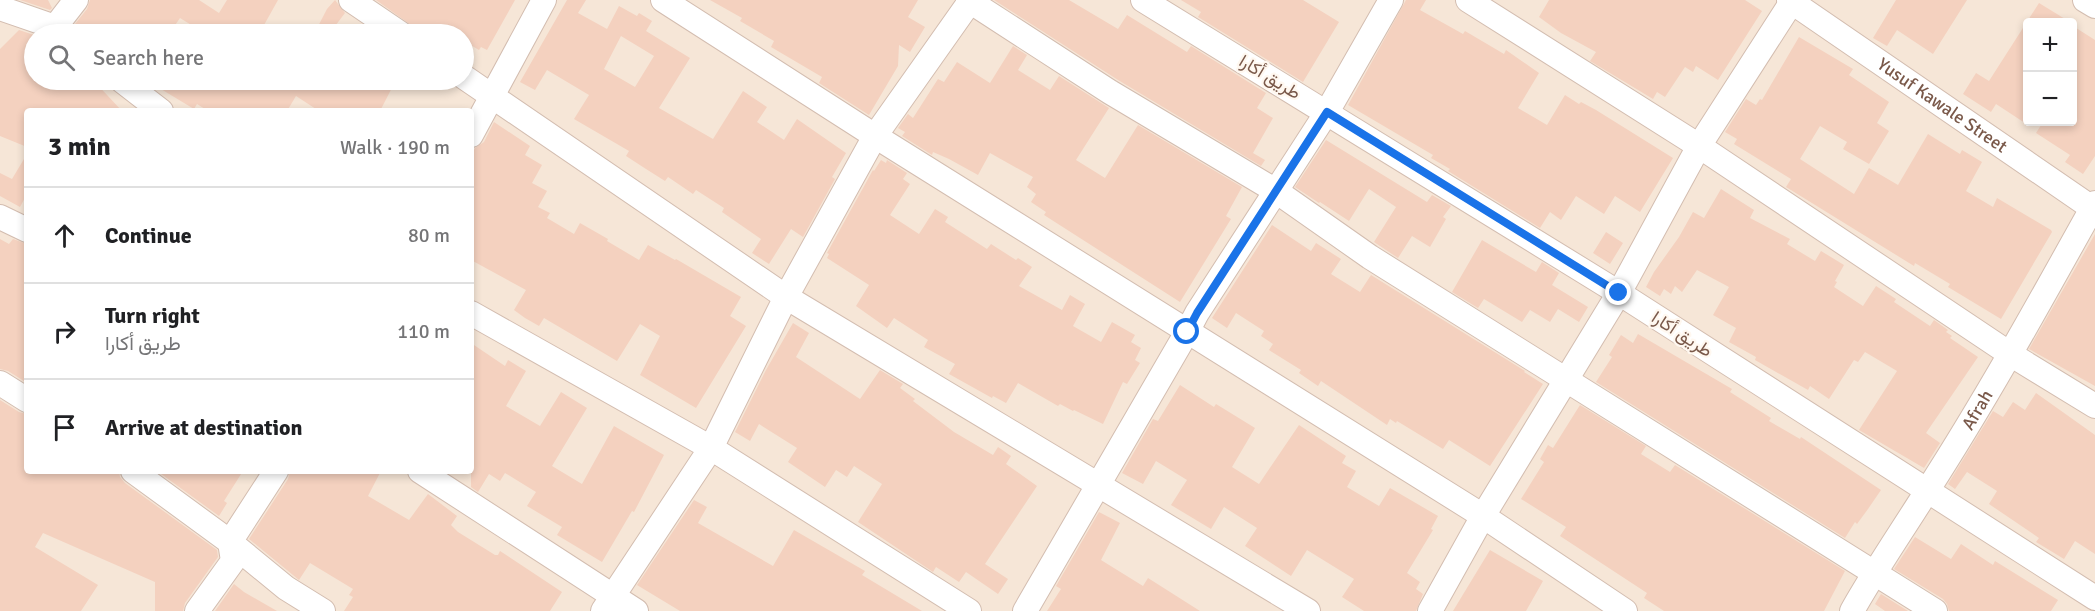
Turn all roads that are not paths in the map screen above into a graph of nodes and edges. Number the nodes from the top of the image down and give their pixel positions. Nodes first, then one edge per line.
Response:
1 (76, 0) edge
2 (351, 0) edge
3 (544, 0) edge
4 (663, 0) edge
5 (970, 0) edge
6 (1143, 0) edge
7 (1391, 0) edge
8 (1468, 0) edge
9 (2085, 0) edge
10 (1791, 1) edge
11 (2095, 6) edge
12 (0, 8) edge
13 (42, 24) edge
14 (64, 24) edge
15 (386, 24) edge
16 (474, 84) edge
17 (134, 90) edge
18 (493, 97) junction
19 (157, 108) edge
20 (1327, 112) junction
21 (474, 130) edge
22 (875, 136) junction
23 (1699, 146) junction
24 (1276, 192) junction
25 (2094, 207) edge
26 (0, 217) edge
27 (24, 229) edge
28 (1619, 293) junction
29 (786, 297) junction
30 (474, 315) edge
31 (1187, 332) junction
32 (2010, 354) junction
33 (1566, 380) junction
34 (0, 383) edge
35 (24, 398) edge
36 (2095, 406) edge
37 (711, 448) junction
38 (137, 474) edge
39 (274, 474) edge
40 (424, 474) edge
41 (1098, 485) junction
42 (1928, 491) junction
43 (1483, 516) junction
44 (230, 542) junction
45 (1874, 572) junction
46 (2095, 598) edge
47 (608, 604) edge
48 (197, 611) edge
49 (323, 611) edge
50 (636, 611) edge
51 (969, 611) edge
52 (1025, 611) edge
53 (1308, 611) edge
54 (1430, 611) edge
55 (1625, 611) edge
56 (1852, 611) edge
57 (1935, 611) edge

1 - 14 street
2 - 15 street
3 - 18 street
4 - 22 street
5 - 22 street
5 - 24 street
6 - 20 street, طريق أكارا
7 - 20 street
8 - 23 street
9 - 11 street
10 - 23 street
10 - 25 street, Yusuf Kawale Street
12 - 13 street
16 - 18 street
17 - 19 street
18 - 21 street
18 - 29 street
20 - 24 street
20 - 28 street, طريق أكارا
22 - 29 street
22 - 31 street
23 - 28 street
23 - 32 street
24 - 31 street
24 - 33 street
25 - 32 street, Afrah
26 - 27 street
28 - 33 street
28 - 42 street, طريق أكارا
29 - 37 street
29 - 41 street
30 - 37 street
31 - 41 street
31 - 43 street
32 - 36 street
32 - 42 street, Afrah
33 - 43 street
33 - 45 street
34 - 35 street
37 - 47 street
37 - 51 street
38 - 44 street
39 - 44 street
40 - 47 street
41 - 52 street
41 - 53 street
42 - 45 street, Afrah
42 - 46 street, طريق أكارا
43 - 54 street
43 - 55 street
44 - 48 street
44 - 49 street
45 - 56 street, Afrah
45 - 57 street
47 - 50 street

